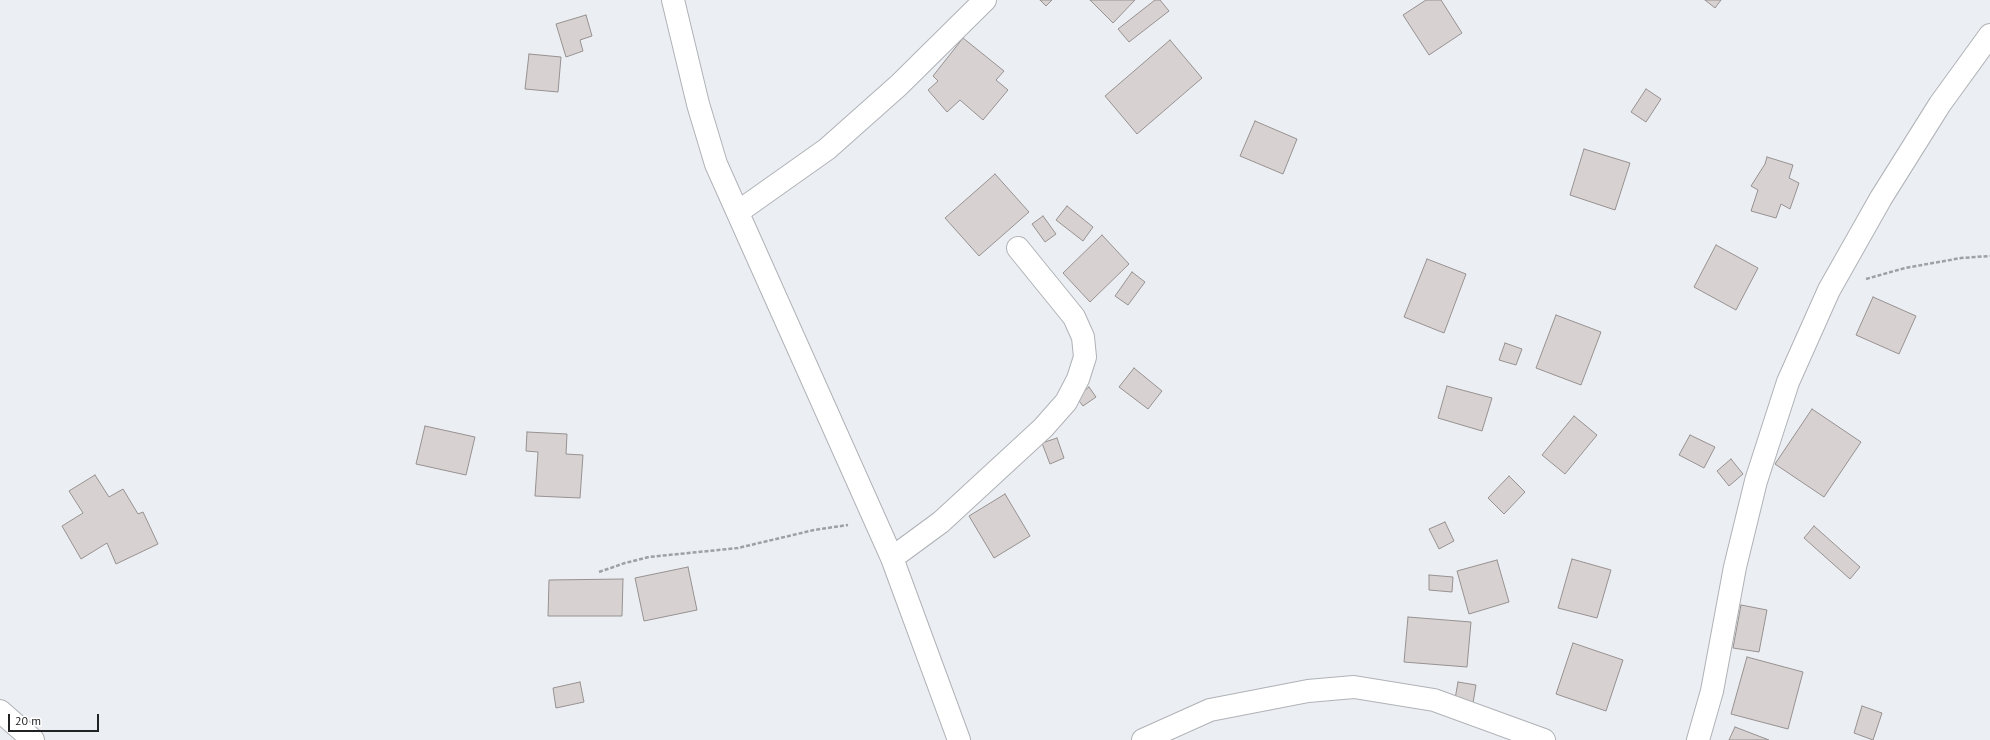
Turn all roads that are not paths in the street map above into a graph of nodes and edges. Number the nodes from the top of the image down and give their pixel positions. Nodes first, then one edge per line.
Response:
1 (673, 0) edge
2 (984, 0) edge
3 (1990, 34) edge
4 (738, 212) junction
5 (1018, 248) dead end
6 (892, 558) junction
7 (0, 712) edge
8 (32, 740) edge
9 (959, 740) edge
10 (1143, 740) edge
11 (1544, 740) edge
12 (1698, 740) edge

1 - 4 street
2 - 4 street
3 - 12 street
4 - 6 street
5 - 6 street
6 - 9 street
7 - 8 street
10 - 11 street

